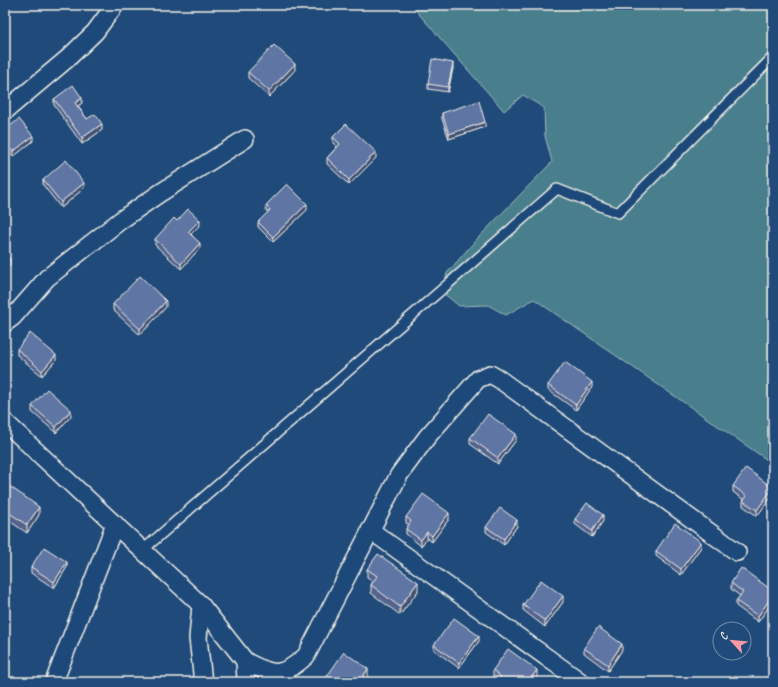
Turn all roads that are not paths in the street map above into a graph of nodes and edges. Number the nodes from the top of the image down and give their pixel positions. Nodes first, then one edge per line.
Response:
1 (115, 5) edge
2 (773, 57) edge
3 (5, 111) edge
4 (245, 139) dead end
5 (5, 323) edge
6 (5, 422) edge
7 (115, 524) junction
8 (370, 530) junction
9 (143, 550) junction
10 (737, 552) dead end
11 (201, 604) junction
12 (245, 661) junction
13 (54, 682) edge
14 (203, 682) edge
15 (246, 682) edge
16 (582, 682) edge

1 - 3 street
2 - 9 lane
4 - 5 street
6 - 7 street
7 - 9 street
7 - 13 street
8 - 10 street
8 - 12 street
8 - 16 street
9 - 11 street
11 - 12 street
11 - 14 street
12 - 15 street

